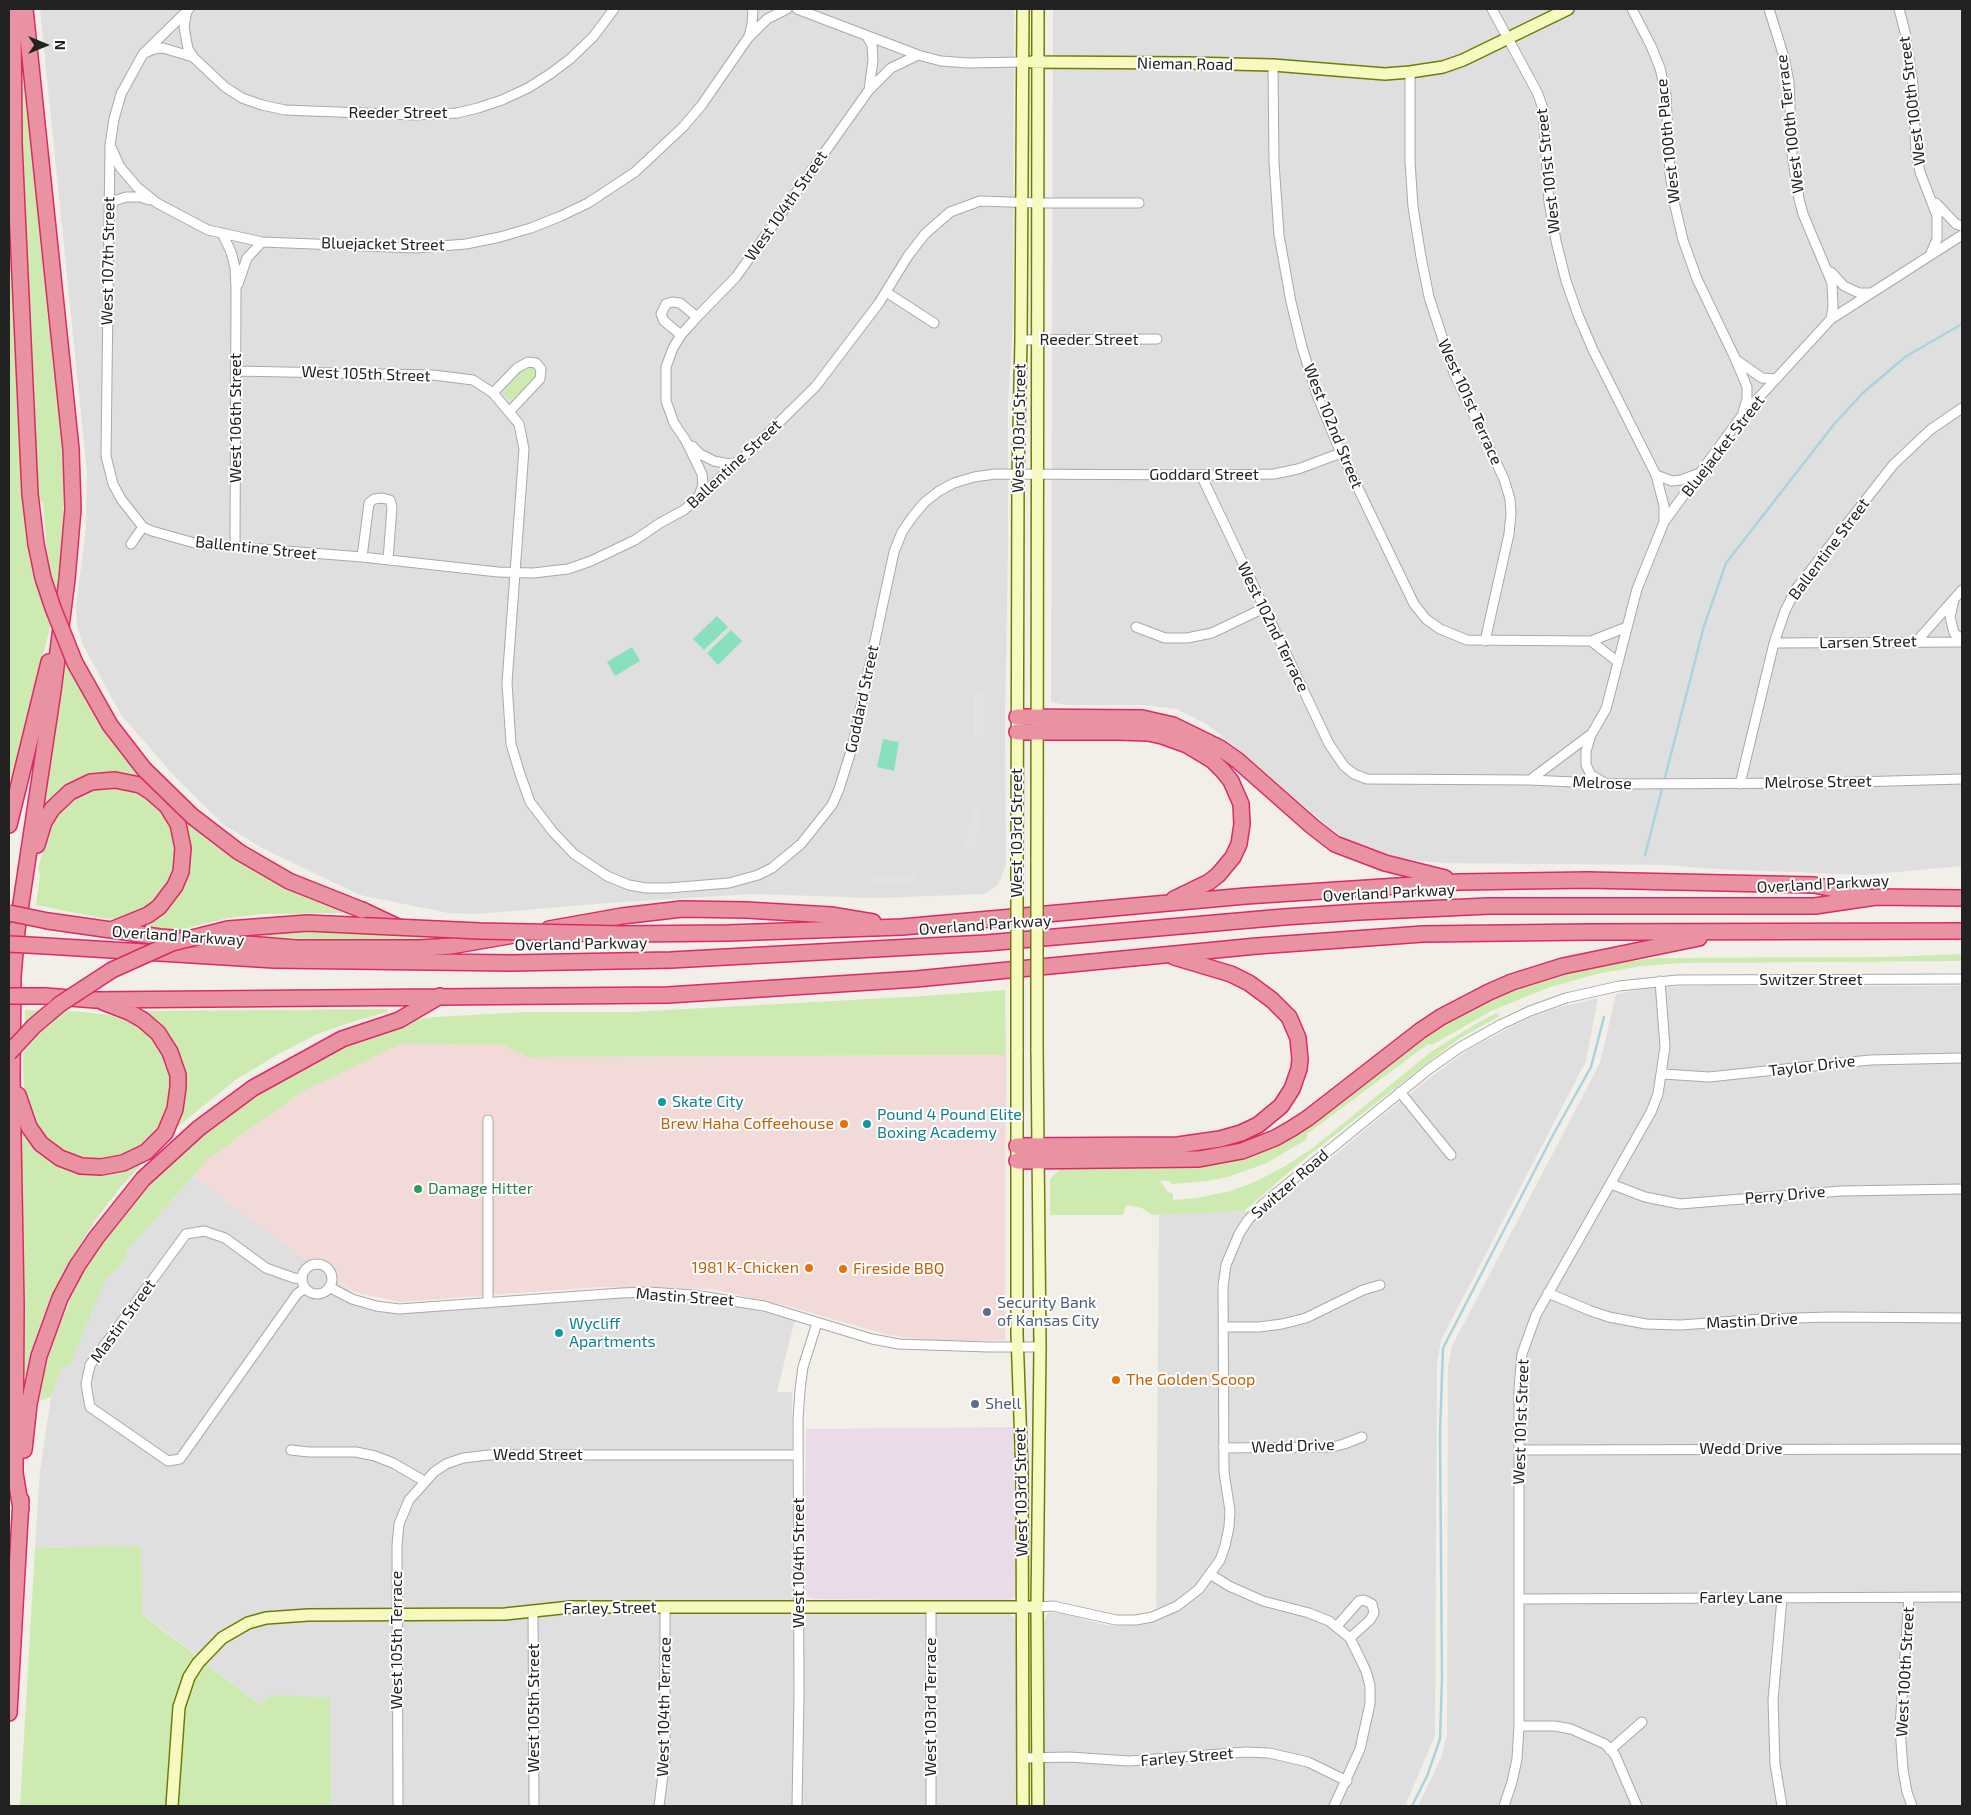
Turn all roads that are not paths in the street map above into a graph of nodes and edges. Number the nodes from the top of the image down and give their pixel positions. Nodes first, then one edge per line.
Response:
1 (13, 9) edge
2 (25, 9) edge
3 (188, 9) edge
4 (614, 9) edge
5 (753, 9) edge
6 (787, 9) edge
7 (797, 9) edge
8 (1023, 9) edge
9 (1038, 9) edge
10 (1492, 9) edge
11 (1568, 9) edge
12 (1632, 9) edge
13 (1769, 9) edge
14 (1899, 9) edge
15 (866, 35) junction
16 (748, 38) junction
17 (1508, 39) junction
18 (143, 54) junction
19 (918, 55) junction
20 (193, 58) junction
21 (1022, 62) junction
22 (1038, 62) junction
23 (1273, 65) junction
24 (1410, 72) junction
25 (869, 90) junction
26 (110, 145) junction
27 (1929, 192) junction
28 (1022, 202) junction
29 (157, 203) junction
30 (1038, 203) junction
31 (1139, 203) dead end
32 (108, 212) junction
33 (1962, 226) edge
34 (222, 233) junction
35 (1962, 235) edge
36 (262, 242) junction
37 (1929, 255) junction
38 (1826, 265) junction
39 (236, 289) junction
40 (886, 292) junction
41 (1869, 293) junction
42 (697, 317) junction
43 (1831, 319) junction
44 (934, 323) dead end
45 (681, 335) junction
46 (1157, 339) dead end
47 (1021, 340) junction
48 (1037, 340) junction
49 (1735, 358) junction
50 (236, 371) junction
51 (1776, 379) junction
52 (493, 394) junction
53 (1962, 408) edge
54 (509, 412) junction
55 (1742, 417) junction
56 (686, 441) junction
57 (1341, 452) junction
58 (739, 462) junction
59 (1700, 473) junction
60 (1018, 474) junction
61 (1036, 475) junction
62 (1201, 475) junction
63 (1656, 475) junction
64 (697, 500) junction
65 (1664, 522) junction
66 (143, 526) junction
67 (131, 544) dead end
68 (235, 547) junction
69 (362, 557) junction
70 (388, 560) junction
71 (515, 572) junction
72 (1962, 590) edge
73 (1954, 600) junction
74 (1264, 608) junction
75 (62, 614) junction
76 (1136, 626) dead end
77 (1627, 627) junction
78 (1962, 640) edge
79 (1486, 641) junction
80 (1591, 641) junction
81 (1917, 641) junction
82 (1774, 643) junction
83 (509, 646) joint
84 (1618, 662) junction
85 (1017, 724) junction
86 (1037, 724) junction
87 (1591, 735) junction
88 (1962, 779) edge
89 (1530, 780) junction
90 (1605, 783) junction
91 (1673, 784) joint
92 (1740, 784) junction
93 (9, 825) edge
94 (24, 880) junction
95 (1459, 882) junction
96 (1876, 897) junction
97 (1962, 898) edge
98 (1165, 903) junction
99 (9, 913) edge
100 (398, 927) junction
101 (902, 927) junction
102 (110, 931) junction
103 (1736, 931) junction
104 (1962, 931) edge
105 (9, 944) edge
106 (1165, 954) junction
107 (1962, 979) edge
108 (1660, 981) junction
109 (9, 996) edge
110 (442, 996) junction
111 (95, 1000) junction
112 (9, 1053) edge
113 (1962, 1058) edge
114 (1662, 1074) junction
115 (12, 1077) junction
116 (1400, 1092) junction
117 (488, 1120) dead end
118 (1037, 1153) junction
119 (1017, 1154) junction
120 (1451, 1155) dead end
121 (1611, 1184) junction
122 (1962, 1189) edge
123 (304, 1283) junction
124 (1380, 1285) dead end
125 (330, 1287) junction
126 (1548, 1293) junction
127 (488, 1303) junction
128 (1962, 1318) edge
129 (817, 1323) junction
130 (1223, 1327) junction
131 (1017, 1347) junction
132 (1040, 1347) junction
133 (1362, 1437) dead end
134 (1223, 1448) junction
135 (1962, 1448) edge
136 (291, 1450) dead end
137 (1519, 1450) junction
138 (798, 1455) junction
139 (424, 1481) junction
140 (21, 1509) junction
141 (1210, 1574) junction
142 (1909, 1597) junction
143 (1962, 1597) edge
144 (1782, 1598) junction
145 (1519, 1599) junction
146 (665, 1607) junction
147 (798, 1607) junction
148 (931, 1607) junction
149 (1022, 1607) junction
150 (1037, 1607) junction
151 (533, 1610) junction
152 (397, 1615) junction
153 (1337, 1626) junction
154 (1350, 1638) junction
155 (9, 1713) edge
156 (1642, 1722) dead end
157 (1519, 1726) junction
158 (1610, 1750) junction
159 (1023, 1758) junction
160 (1038, 1758) junction
161 (1347, 1781) junction
162 (172, 1806) edge
163 (398, 1806) edge
164 (534, 1806) edge
165 (659, 1806) edge
166 (797, 1806) edge
167 (931, 1806) edge
168 (1023, 1806) edge
169 (1038, 1806) edge
170 (1334, 1806) edge
171 (1504, 1806) edge
172 (1637, 1806) edge
173 (1782, 1806) edge
174 (1912, 1806) edge

1 - 100 highway, bridge
2 - 75 highway
3 - 18 street, West 107th Street
3 - 20 street, Reeder Street
4 - 20 street, Reeder Street
5 - 16 street, Bluejacket Street
6 - 16 street, Bluejacket Street
7 - 15 street, Nieman Road
8 - 21 main road, West 103rd Street
9 - 22 main road, West 103rd Street
10 - 17 street, West 101st Street
11 - 17 main road, Nieman Road
12 - 49 street, West 100th Place
13 - 38 street, West 100th Terrace
14 - 27 street, West 100th Street
15 - 19 street, Nieman Road
15 - 25 street, West 104th Street
16 - 36 street, Bluejacket Street
17 - 24 main road, Nieman Road
17 - 63 street, West 101st Street
18 - 20 street, Reeder Street
18 - 26 street, West 107th Street
19 - 21 street, Nieman Road
19 - 25 street, West 104th Street
21 - 22 main road, Nieman Road
21 - 28 main road, West 103rd Street
22 - 23 main road, Nieman Road
22 - 30 main road, West 103rd Street
23 - 24 main road, Nieman Road
23 - 57 street, West 102nd Street
24 - 79 street, West 101st Terrace
25 - 42 street, West 104th Street
26 - 29 street, Bluejacket Street
26 - 32 street, West 107th Street
27 - 33 street, West 100th Street
27 - 37 street, West 100th Street
28 - 30 street, Ballentine Street
28 - 40 street, Ballentine Street
28 - 47 main road, West 103rd Street
29 - 32 street, Bluejacket Street
29 - 34 street, Bluejacket Street
30 - 31 street, Ballentine Street
30 - 48 main road, West 103rd Street
32 - 66 street, West 107th Street
34 - 36 street, Bluejacket Street
34 - 39 street, West 106th Street
35 - 37 street, Bluejacket Street
36 - 39 street, West 106th Street
37 - 41 street, Bluejacket Street
38 - 41 street, West 100th Terrace
38 - 43 street, West 100th Terrace
39 - 50 street, West 106th Street
40 - 44 street
40 - 58 street, Ballentine Street
41 - 43 street, Bluejacket Street
42 - 45 street, West 104th Street
42 - 45 street
43 - 51 street, Bluejacket Street
45 - 56 street, West 104th Street
46 - 48 street, Reeder Street
47 - 48 street, Reeder Street
47 - 60 main road, West 103rd Street
48 - 61 main road, West 103rd Street
49 - 51 street, West 100th Place
49 - 55 street, West 100th Place
50 - 52 street, West 105th Street
50 - 68 street, West 106th Street
51 - 55 street, Bluejacket Street
52 - 54 street, West 105th Street
52 - 54 street
53 - 82 street, Ballentine Street
54 - 71 street, West 105th Street
55 - 59 street, Bluejacket Street
56 - 58 street
56 - 64 street, West 104th Street
57 - 62 street, Goddard Street
57 - 79 street, West 102nd Street
58 - 64 street, Ballentine Street
59 - 63 street
59 - 65 street, Bluejacket Street
60 - 61 street, Goddard Street
60 - 83 street, Goddard Street
60 - 85 main road, West 103rd Street
61 - 62 street, Goddard Street
61 - 86 main road, West 103rd Street
62 - 74 street, West 102nd Terrace
63 - 65 street, West 101st Street
64 - 71 street, Ballentine Street
65 - 77 street, Bluejacket Street
66 - 67 street
66 - 68 street, Ballentine Street
68 - 69 street, Ballentine Street
69 - 70 street, Ballentine Street
69 - 70 street
70 - 71 street, Ballentine Street
71 - 83 street, West 105th Street
72 - 73 street
73 - 78 street
73 - 81 street
74 - 76 street
74 - 89 street, West 102nd Terrace
75 - 93 highway
75 - 94 highway
77 - 80 street
77 - 84 street, Bluejacket Street
78 - 81 street, Larsen Street
79 - 80 street
80 - 84 street
81 - 82 street, Larsen Street
82 - 92 street, Ballentine Street
84 - 87 street, Bluejacket Street
85 - 86 highway
85 - 119 main road, West 103rd Street, bridge
86 - 95 highway
86 - 98 highway
86 - 118 main road, West 103rd Street, bridge
87 - 89 street, Bluejacket Street
87 - 90 street, Bluejacket Street
88 - 92 street, Melrose Street
89 - 90 street, Melrose
90 - 91 street, Melrose
91 - 92 street, Melrose Street
94 - 102 highway
94 - 115 highway
95 - 96 highway
95 - 98 highway
96 - 97 highway, Overland Parkway
96 - 105 highway, Overland Parkway, bridge
98 - 101 highway
99 - 102 highway, bridge
100 - 101 highway, bridge
100 - 112 highway, bridge
101 - 102 highway
103 - 104 highway
103 - 106 highway
103 - 118 highway
106 - 110 highway
106 - 118 highway
107 - 108 street, Switzer Street
108 - 114 street, West 101st Street
108 - 116 street, Switzer Road
109 - 111 highway, bridge
110 - 111 highway
110 - 140 highway
111 - 115 highway
113 - 114 street, Taylor Drive
114 - 121 street, West 101st Street
115 - 140 highway
116 - 120 street
116 - 130 street, Switzer Road
117 - 127 street
118 - 119 highway
118 - 132 main road, West 103rd Street
119 - 131 main road, West 103rd Street
121 - 122 street, Perry Drive
121 - 126 street, West 101st Street
123 - 123 street, Mastin Street
123 - 125 street
123 - 125 street
124 - 130 street
125 - 127 street, Mastin Street
126 - 128 street, Mastin Drive
126 - 137 street, West 101st Street
127 - 129 street, Mastin Street
129 - 131 street, Mastin Street
129 - 138 street, West 104th Street
130 - 134 street, Switzer Road
131 - 132 street, Mastin Street
131 - 149 main road, West 103rd Street
132 - 150 main road, West 103rd Street
133 - 134 street, Wedd Drive
134 - 141 street, Switzer Road
135 - 137 street, Wedd Drive
136 - 139 street
137 - 145 street, West 101st Street
138 - 139 street, Wedd Street
138 - 147 street, West 104th Street
139 - 152 street, West 105th Terrace
140 - 155 highway
141 - 150 street, Switzer Road
141 - 153 street
142 - 143 street, Farley Lane
142 - 144 street, Farley Lane
142 - 174 street, West 100th Street
144 - 145 street, Farley Lane
144 - 173 street
145 - 157 street, West 101st Street
146 - 147 main road, Farley Street
146 - 151 main road, Farley Street
146 - 165 street, West 104th Terrace
147 - 148 main road, Farley Street
147 - 166 street, West 104th Street
148 - 149 main road, Farley Street
148 - 167 street, West 103rd Terrace
149 - 150 main road, Farley Street
149 - 159 main road, West 103rd Street
150 - 160 main road, West 103rd Street
151 - 152 main road, Farley Street
151 - 164 street, West 105th Street
152 - 162 main road, Farley Street
152 - 163 street, West 105th Terrace
153 - 154 street
153 - 154 street
154 - 161 street
156 - 158 street
157 - 158 street
157 - 171 street, West 101st Street
158 - 172 street
159 - 160 street, Farley Street
159 - 168 main road, West 103rd Street
160 - 161 street, Farley Street
160 - 169 main road, West 103rd Street
161 - 170 street

